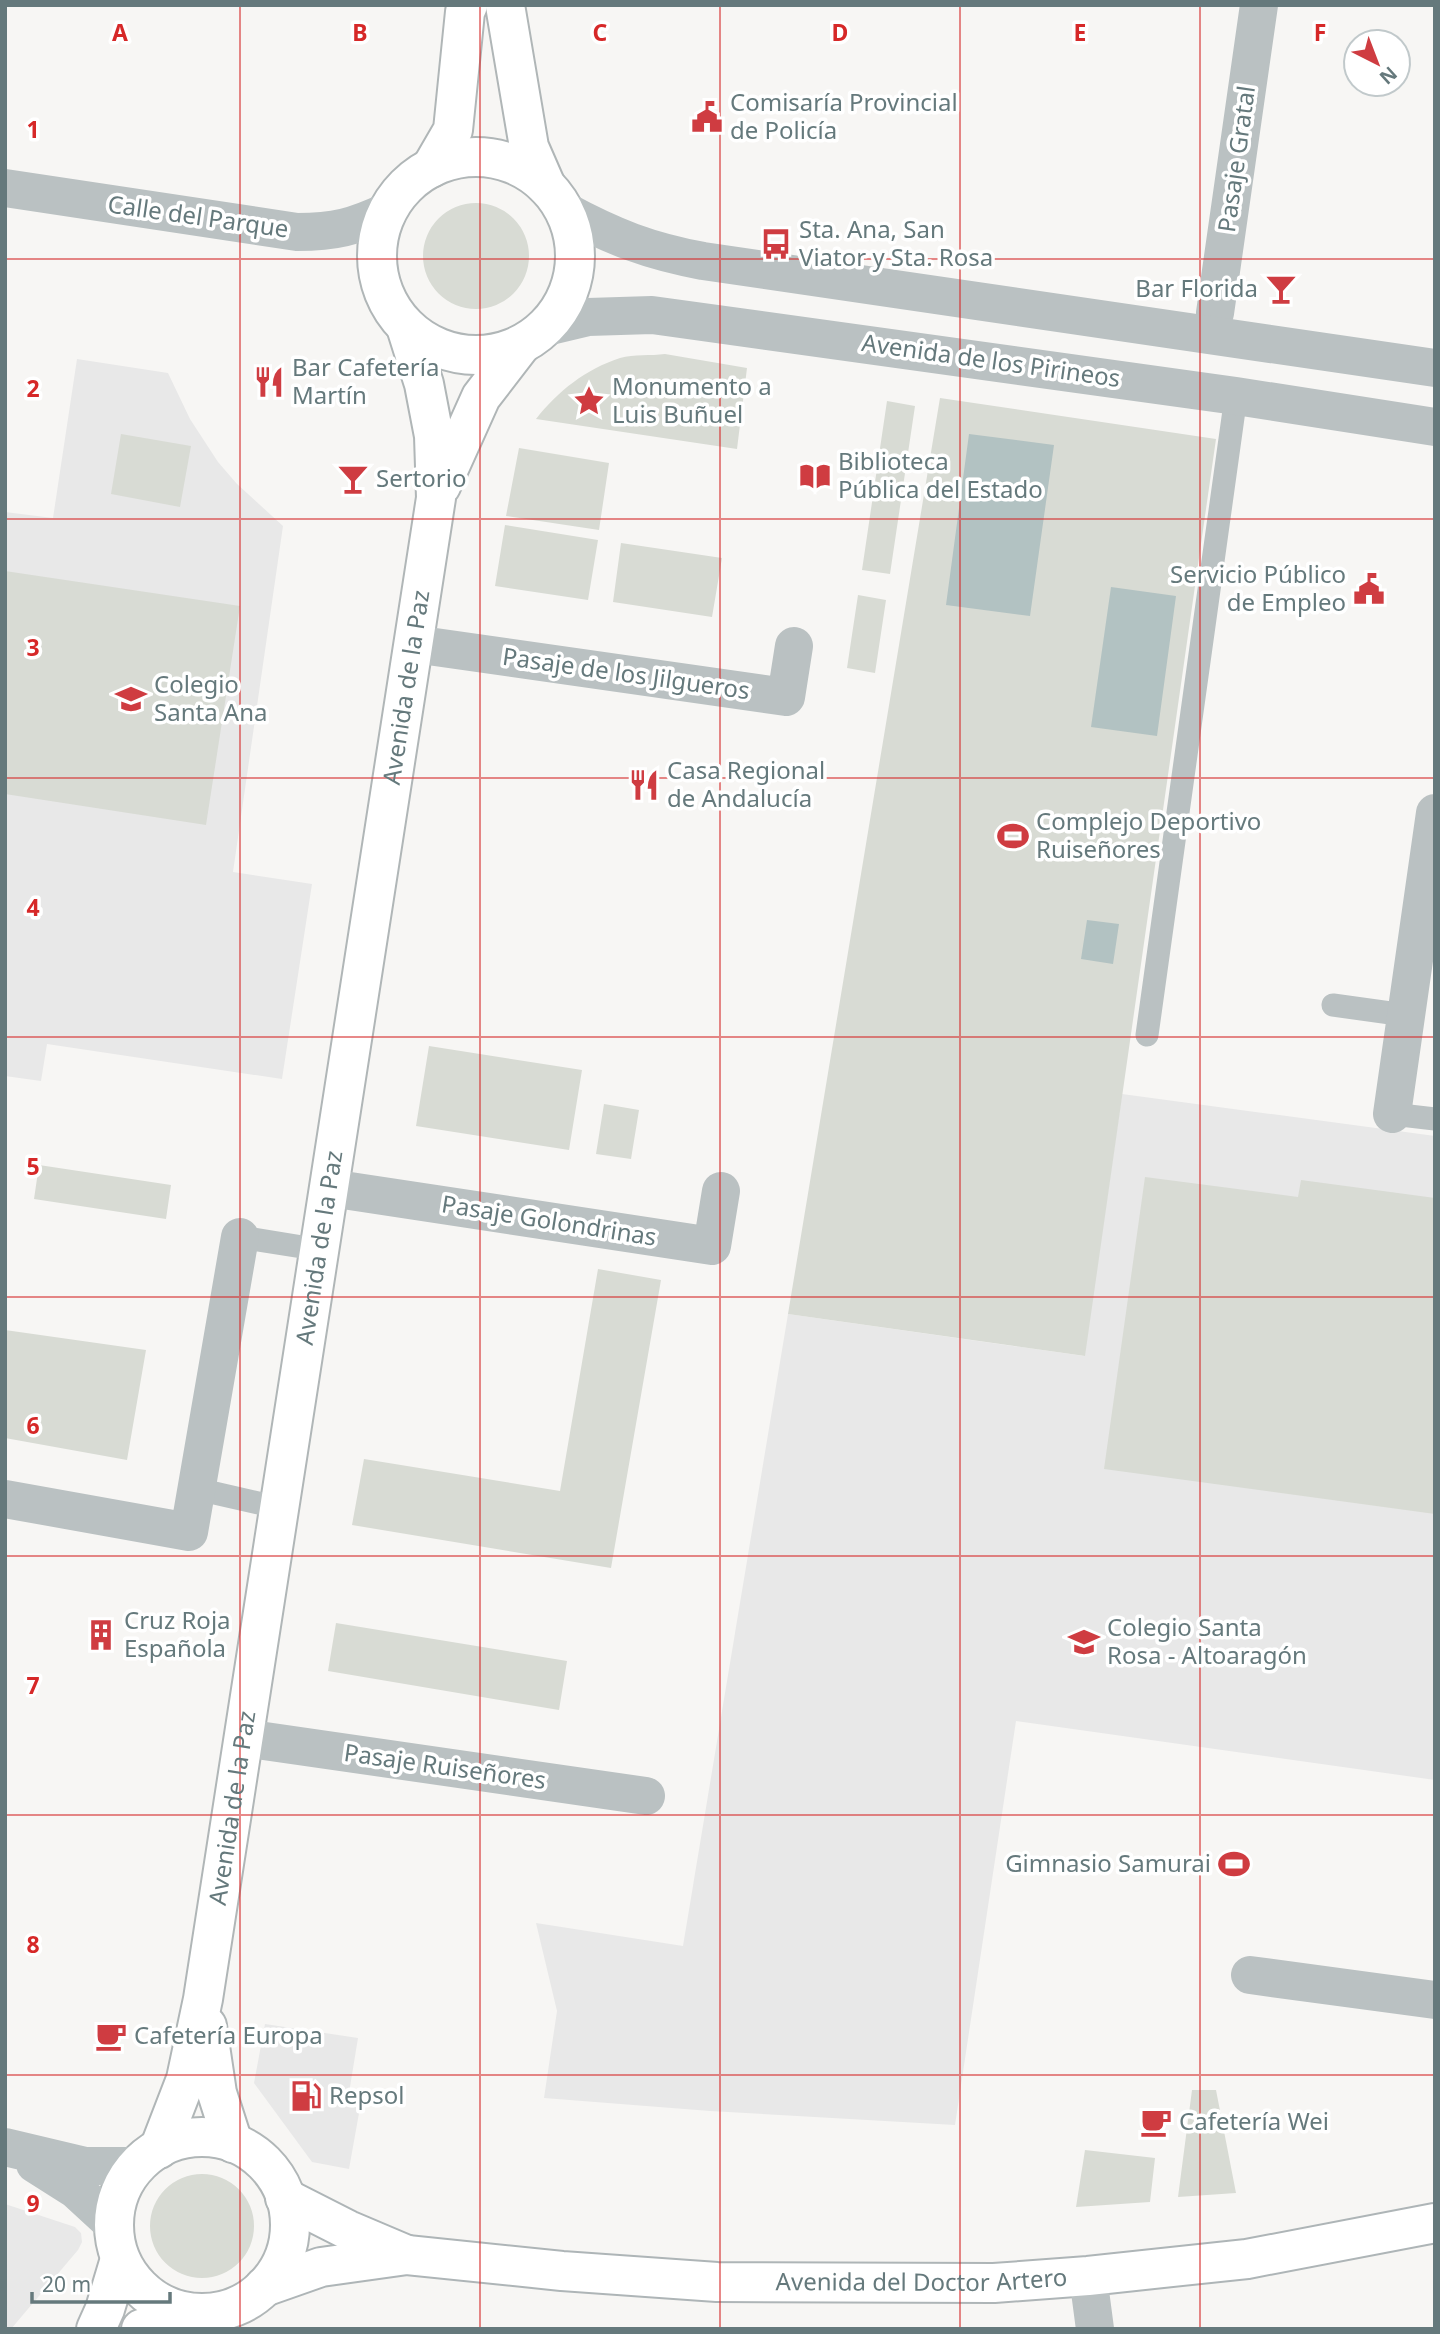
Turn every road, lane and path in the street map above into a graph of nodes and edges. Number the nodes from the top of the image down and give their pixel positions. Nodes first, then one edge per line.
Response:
1 (468, 5) edge
2 (1259, 5) edge
3 (507, 7) edge
4 (431, 168) junction
5 (5, 188) edge
6 (555, 198) junction
7 (388, 211) junction
8 (1215, 313) dead end
9 (406, 327) junction
10 (534, 336) junction
11 (1435, 368) edge
12 (1236, 396) junction
13 (1435, 427) edge
14 (436, 498) junction
15 (414, 644) junction
16 (794, 646) dead end
17 (1435, 813) edge
18 (1333, 1005) dead end
19 (1405, 1015) junction
20 (1147, 1035) dead end
21 (1392, 1114) joint
22 (1435, 1119) edge
23 (330, 1188) junction
24 (720, 1191) dead end
25 (240, 1237) joint
26 (321, 1250) junction
27 (197, 1489) junction
28 (5, 1499) edge
29 (280, 1508) junction
30 (244, 1738) junction
31 (646, 1796) dead end
32 (1250, 1975) dead end
33 (203, 1999) junction
34 (1435, 2000) edge
35 (233, 2143) junction
36 (11, 2149) edge
37 (148, 2157) junction
38 (285, 2198) junction
39 (1435, 2223) edge
40 (117, 2242) junction
41 (407, 2255) junction
42 (1088, 2276) junction
43 (264, 2287) junction
44 (192, 2313) junction
45 (96, 2329) edge
46 (141, 2329) edge
47 (1095, 2329) edge

1 - 4 main road
2 - 8 street, Pasaje Gratal
3 - 6 main road
4 - 6 main road
4 - 7 main road
5 - 7 street, Calle del Parque
6 - 10 main road
6 - 11 street
7 - 9 main road
9 - 10 main road
9 - 14 main road, Avenida de la Paz
10 - 12 street, Avenida de los Pirineos
10 - 14 main road, Avenida de la Paz
12 - 13 street, Avenida de los Pirineos
12 - 20 lane
14 - 15 main road, Avenida de la Paz
15 - 16 street, Pasaje de los Jilgueros
15 - 23 main road, Avenida de la Paz
17 - 19 street
18 - 19 lane
19 - 21 street
21 - 22 lane
23 - 24 street, Pasaje Golondrinas
23 - 26 main road, Avenida de la Paz
25 - 26 lane
25 - 27 street
26 - 29 main road, Avenida de la Paz
27 - 28 street
27 - 29 lane
29 - 30 main road, Avenida de la Paz
30 - 31 street, Pasaje Ruiseñores
30 - 33 main road, Avenida de la Paz
32 - 34 street
33 - 35 main road, Avenida de la Paz
33 - 37 main road, Avenida de la Paz
35 - 37 main road
35 - 38 main road
36 - 37 street
36 - 40 street
37 - 40 main road
38 - 41 main road, Avenida del Doctor Artero
38 - 43 main road
39 - 42 main road, Avenida del Doctor Artero
40 - 44 main road
40 - 45 main road
41 - 42 main road, Avenida del Doctor Artero
41 - 43 main road, Avenida del Doctor Artero
42 - 47 street
43 - 44 main road
44 - 46 main road

